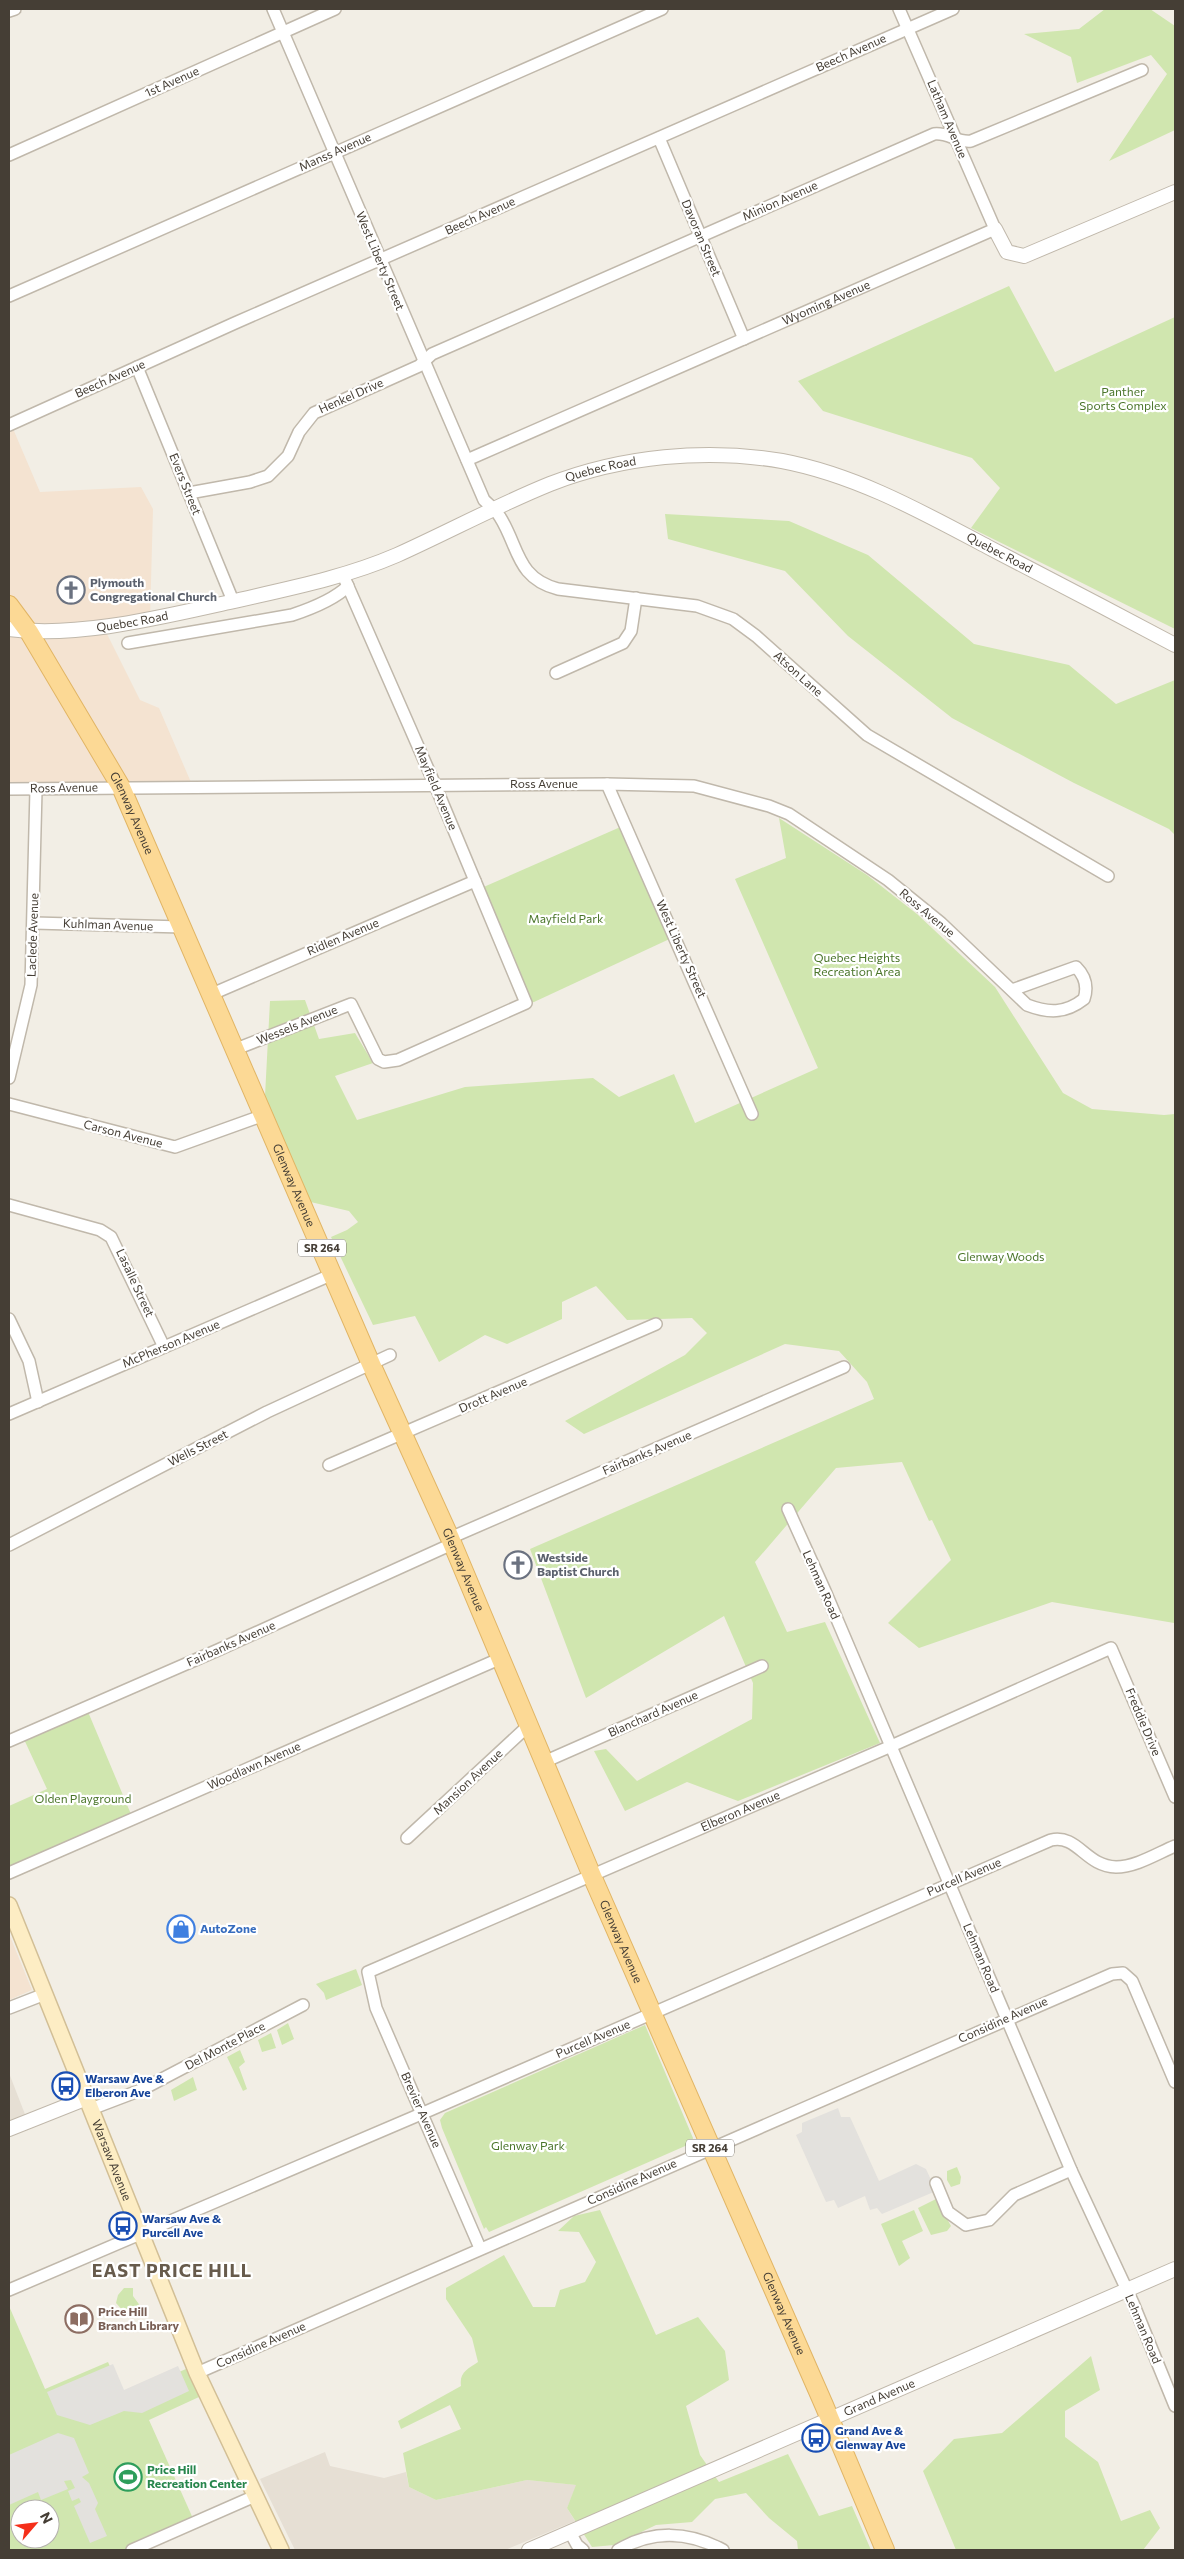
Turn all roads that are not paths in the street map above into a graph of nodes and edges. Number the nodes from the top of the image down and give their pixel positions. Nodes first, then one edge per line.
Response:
1 (15, 9) edge
2 (273, 9) edge
3 (336, 9) edge
4 (662, 9) edge
5 (899, 9) edge
6 (953, 9) edge
7 (9, 11) edge
8 (908, 28) junction
9 (283, 32) junction
10 (1142, 70) dead end
11 (658, 138) junction
12 (956, 140) junction
13 (334, 152) junction
14 (9, 155) edge
15 (1175, 192) edge
16 (995, 230) junction
17 (701, 236) junction
18 (380, 260) junction
19 (9, 296) edge
20 (744, 339) junction
21 (423, 360) junction
22 (138, 367) junction
23 (9, 425) edge
24 (468, 460) junction
25 (189, 493) junction
26 (493, 509) junction
27 (345, 581) junction
28 (636, 598) junction
29 (233, 601) junction
30 (9, 605) edge
31 (9, 629) edge
32 (29, 632) junction
33 (128, 643) dead end
34 (1175, 645) edge
35 (556, 673) dead end
36 (607, 784) junction
37 (435, 785) junction
38 (121, 787) junction
39 (9, 789) edge
40 (36, 790) junction
41 (1108, 876) dead end
42 (475, 881) junction
43 (34, 922) junction
44 (182, 927) junction
45 (1012, 990) junction
46 (212, 994) junction
47 (236, 1049) junction
48 (384, 1062) joint
49 (9, 1078) edge
50 (9, 1104) edge
51 (752, 1114) dead end
52 (264, 1115) junction
53 (9, 1205) edge
54 (333, 1274) junction
55 (9, 1319) edge
56 (656, 1324) dead end
57 (164, 1347) junction
58 (390, 1355) dead end
59 (371, 1364) junction
60 (844, 1367) dead end
61 (38, 1402) junction
62 (9, 1414) edge
63 (402, 1434) junction
64 (329, 1465) dead end
65 (788, 1509) dead end
66 (451, 1541) junction
67 (9, 1545) edge
68 (1111, 1648) joint
69 (499, 1659) junction
70 (762, 1666) dead end
71 (528, 1726) junction
72 (9, 1741) edge
73 (889, 1747) junction
74 (544, 1762) junction
75 (1175, 1797) edge
76 (407, 1838) dead end
77 (1175, 1846) edge
78 (9, 1873) edge
79 (592, 1876) junction
80 (949, 1883) junction
81 (9, 1905) edge
82 (368, 1972) joint
83 (45, 1994) junction
84 (303, 2005) dead end
85 (9, 2008) edge
86 (653, 2013) junction
87 (1007, 2019) junction
88 (1175, 2082) edge
89 (89, 2104) junction
90 (423, 2113) junction
91 (9, 2129) edge
92 (710, 2148) junction
93 (1071, 2170) junction
94 (936, 2183) dead end
95 (140, 2232) junction
96 (480, 2248) junction
97 (1175, 2268) edge
98 (9, 2290) edge
99 (1126, 2290) junction
100 (197, 2373) junction
101 (1175, 2406) edge
102 (830, 2419) junction
103 (255, 2496) junction
104 (570, 2532) junction
105 (132, 2550) edge
106 (281, 2550) edge
107 (528, 2550) edge
108 (583, 2550) edge
109 (618, 2550) edge
110 (723, 2550) edge
111 (885, 2550) edge

1 - 7 street
2 - 9 street, West Liberty Street
3 - 9 street, 1st Avenue
4 - 13 street, Manss Avenue
5 - 8 street, Latham Avenue
6 - 8 street, Beech Avenue
8 - 11 street, Beech Avenue
8 - 12 street, Latham Avenue
9 - 13 street, West Liberty Street
9 - 14 street, 1st Avenue
10 - 12 street, Minion Avenue
11 - 17 street, Davoran Street
11 - 18 street, Beech Avenue
12 - 16 street, Latham Avenue
12 - 17 street, Minion Avenue
13 - 18 street, West Liberty Street
13 - 19 street, Manss Avenue
15 - 16 street
16 - 20 street, Wyoming Avenue
17 - 20 street, Davoran Street
17 - 21 street, Minion Avenue
18 - 21 street, West Liberty Street
18 - 22 street, Beech Avenue
20 - 24 street, Wyoming Avenue
21 - 24 street, West Liberty Street
21 - 25 street, Henkel Drive
22 - 23 street, Beech Avenue
22 - 25 street, Evers Street
24 - 26 street, West Liberty Street
25 - 29 street, Evers Street
26 - 27 street, Quebec Road
26 - 28 street, Atson Lane
26 - 34 street, Quebec Road
27 - 29 street, Quebec Road
27 - 33 street, Quebec Road
27 - 37 street, Mayfield Avenue
28 - 35 street
28 - 41 street, Atson Lane
29 - 32 street, Quebec Road
30 - 32 main road, Glenway Avenue / SR 264
31 - 32 street, Quebec Road
32 - 38 main road, Glenway Avenue / SR 264
36 - 37 street, Ross Avenue
36 - 45 street, Ross Avenue
36 - 51 street, West Liberty Street
37 - 38 street, Ross Avenue
37 - 42 street, Mayfield Avenue
38 - 40 street, Ross Avenue
38 - 44 main road, Glenway Avenue / SR 264
39 - 40 street, Ross Avenue
40 - 43 street, Laclede Avenue
42 - 46 street, Ridlen Avenue
42 - 48 street, Mayfield Avenue
43 - 44 street, Kuhlman Avenue
43 - 49 street, Laclede Avenue
44 - 46 main road, Glenway Avenue / SR 264
45 - 45 street, Ross Avenue
46 - 47 main road, Glenway Avenue / SR 264
47 - 48 street, Wessels Avenue
47 - 52 main road, Glenway Avenue / SR 264
50 - 52 street, Carson Avenue
52 - 54 main road, Glenway Avenue / SR 264
53 - 57 street, Lasalle Street
54 - 57 street, McPherson Avenue
54 - 59 main road, Glenway Avenue / SR 264
55 - 61 street
56 - 63 street, Drott Avenue
57 - 61 street, McPherson Avenue
58 - 59 street, Wells Street
59 - 63 main road, Glenway Avenue / SR 264
59 - 67 street, Wells Street
60 - 66 street, Fairbanks Avenue
61 - 62 street, McPherson Avenue
63 - 64 street, Drott Avenue
63 - 66 main road, Glenway Avenue / SR 264
65 - 73 street, Lehman Road
66 - 69 main road, Glenway Avenue / SR 264
66 - 72 street, Fairbanks Avenue
68 - 73 street, Elberon Avenue
68 - 75 street, Freddie Drive
69 - 71 main road, Glenway Avenue / SR 264
69 - 78 street, Woodlawn Avenue
70 - 74 street, Blanchard Avenue
71 - 74 main road, Glenway Avenue / SR 264
71 - 76 street, Mansion Avenue
73 - 79 street, Elberon Avenue
73 - 80 street, Lehman Road
74 - 79 main road, Glenway Avenue / SR 264
77 - 80 street, Purcell Avenue
79 - 82 street, Elberon Avenue
79 - 86 main road, Glenway Avenue / SR 264
80 - 86 street, Purcell Avenue
80 - 87 street, Lehman Road
81 - 83 main road, Warsaw Avenue
82 - 90 street, Brevier Avenue
83 - 85 street
83 - 89 main road, Warsaw Avenue
84 - 89 street, Del Monte Place
86 - 90 street, Purcell Avenue
86 - 92 main road, Glenway Avenue / SR 264
87 - 88 street, Considine Avenue
87 - 92 street, Considine Avenue
87 - 93 street, Lehman Road
89 - 91 street
89 - 95 main road, Warsaw Avenue
90 - 95 street, Purcell Avenue
90 - 96 street, Brevier Avenue
92 - 96 street, Considine Avenue
92 - 102 main road, Glenway Avenue / SR 264
93 - 94 street
93 - 99 street, Lehman Road
95 - 98 street, Purcell Avenue
95 - 100 main road, Warsaw Avenue
96 - 100 street, Considine Avenue
97 - 99 street, Grand Avenue
99 - 101 street, Lehman Road
99 - 102 street, Grand Avenue
100 - 103 main road, Warsaw Avenue
102 - 104 street, Grand Avenue
102 - 111 main road, Glenway Avenue / SR 264
103 - 105 street
103 - 106 main road, Warsaw Avenue
104 - 107 street, Grand Avenue
104 - 108 street
109 - 110 street

